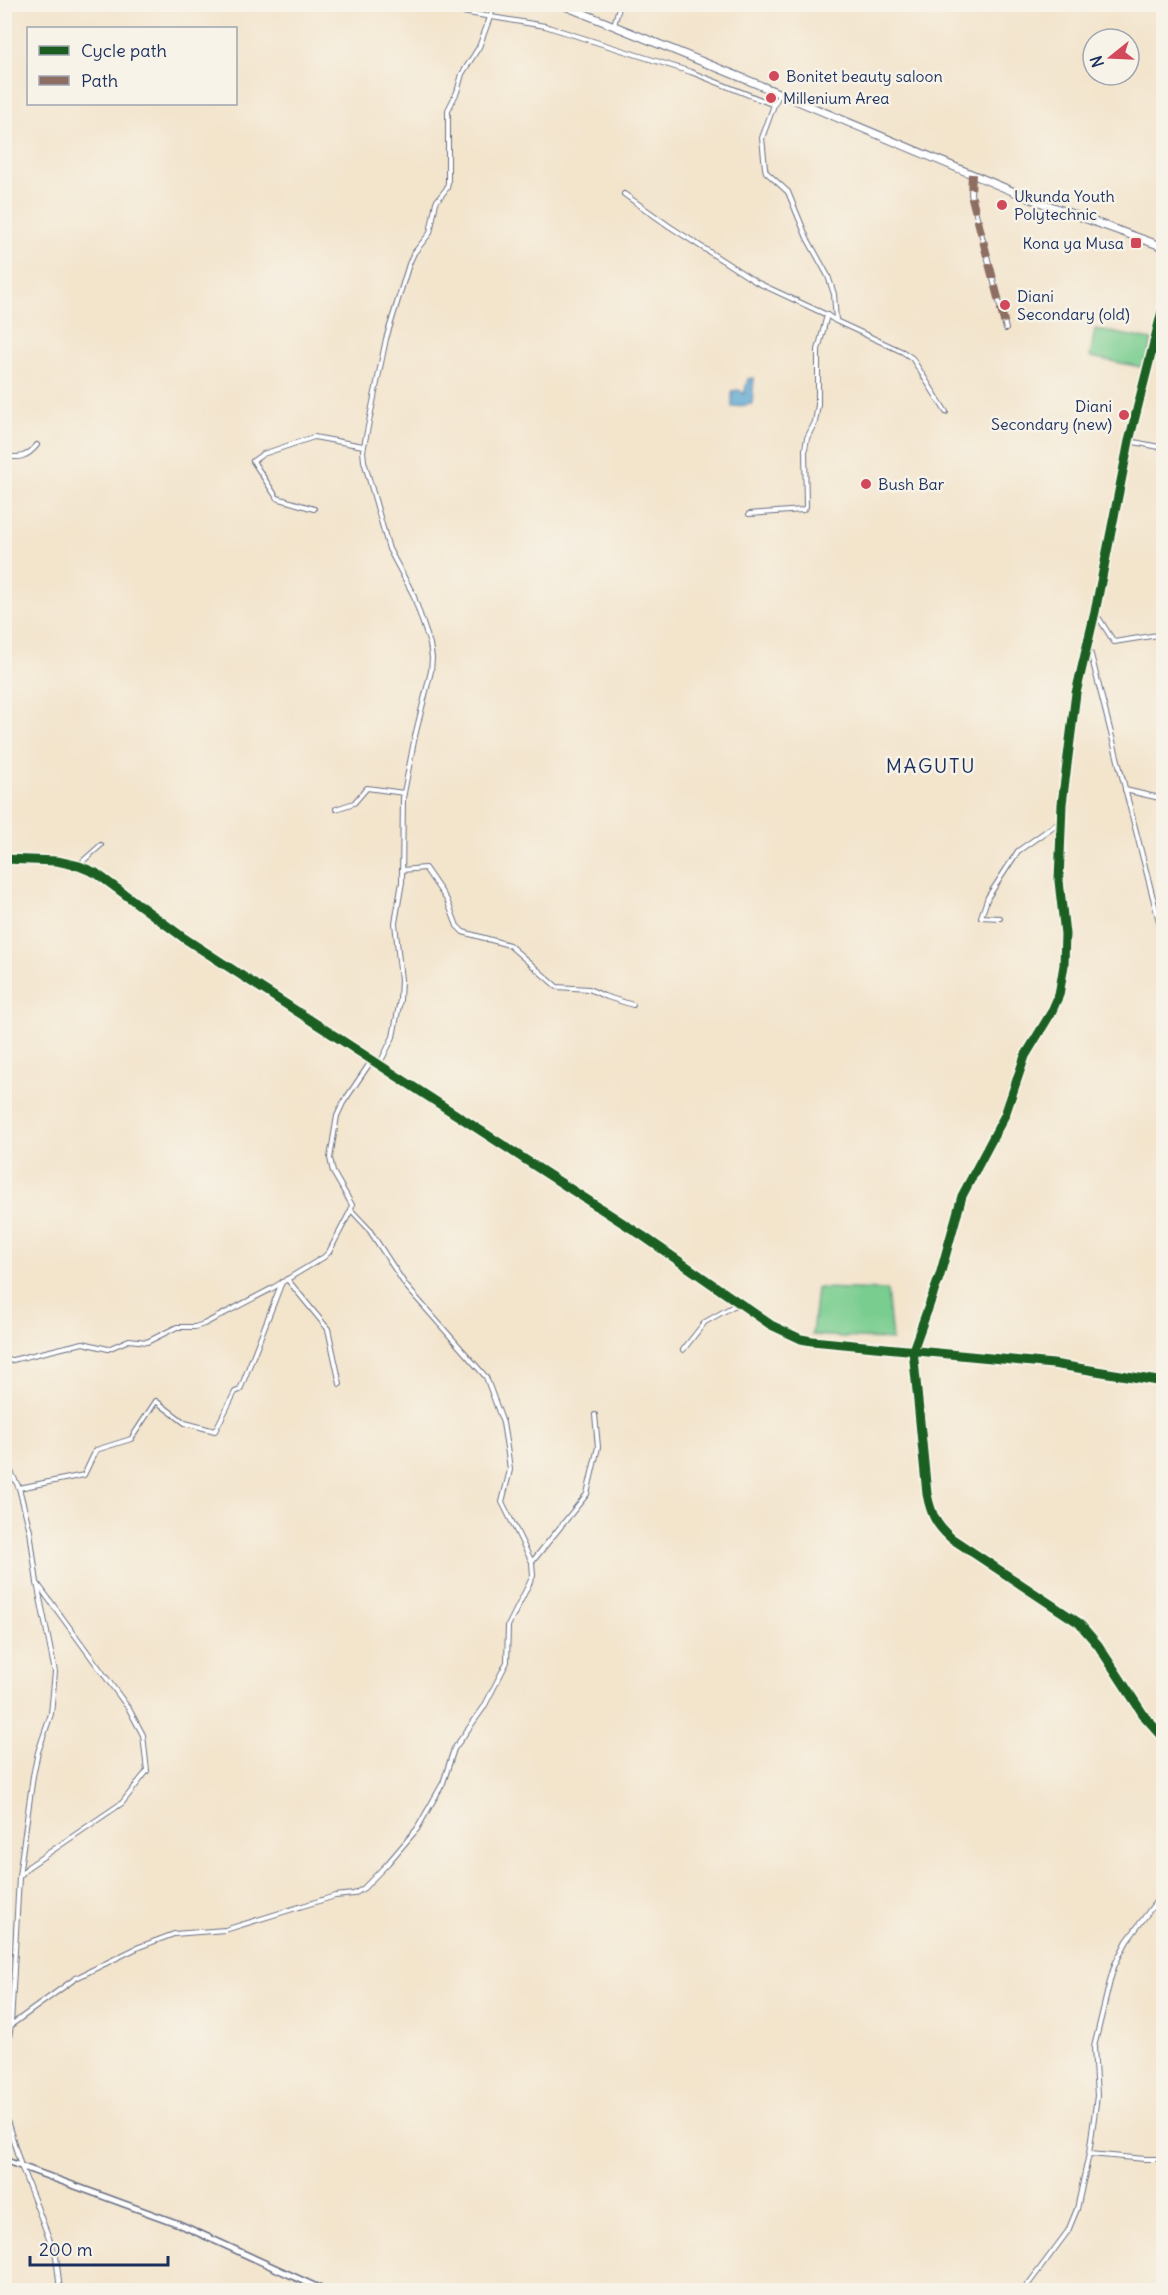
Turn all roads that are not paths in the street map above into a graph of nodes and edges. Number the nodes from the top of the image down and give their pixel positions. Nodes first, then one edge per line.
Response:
1 (414, 4) edge
2 (495, 4) edge
3 (560, 4) edge
4 (620, 4) edge
5 (491, 17) junction
6 (614, 25) junction
7 (780, 93) junction
8 (774, 105) junction
9 (972, 174) junction
10 (624, 194) dead end
11 (1164, 247) edge
12 (1164, 303) edge
13 (827, 315) junction
14 (836, 321) junction
15 (1006, 329) dead end
16 (946, 412) dead end
17 (1129, 441) junction
18 (37, 445) dead end
19 (363, 446) junction
20 (1164, 448) edge
21 (4, 455) edge
22 (314, 509) dead end
23 (749, 513) dead end
24 (1095, 612) junction
25 (1164, 634) edge
26 (1088, 642) junction
27 (1125, 790) junction
28 (404, 793) junction
29 (1164, 799) edge
30 (336, 809) dead end
31 (1061, 820) junction
32 (101, 845) dead end
33 (4, 859) edge
34 (85, 868) junction
35 (402, 870) junction
36 (1000, 918) dead end
37 (1164, 941) edge
38 (633, 1005) dead end
39 (372, 1060) junction
40 (379, 1065) junction
41 (351, 1210) junction
42 (285, 1280) junction
43 (740, 1303) junction
44 (683, 1350) dead end
45 (913, 1350) junction
46 (4, 1362) edge
47 (1164, 1382) edge
48 (340, 1384) dead end
49 (595, 1415) dead end
50 (4, 1458) edge
51 (19, 1488) junction
52 (532, 1562) junction
53 (37, 1583) junction
54 (1164, 1738) edge
55 (19, 1877) junction
56 (1164, 1891) edge
57 (11, 2025) junction
58 (4, 2068) edge
59 (4, 2111) edge
60 (1089, 2154) junction
61 (1164, 2159) edge
62 (4, 2160) edge
63 (21, 2166) junction
64 (60, 2290) edge
65 (323, 2290) edge
66 (1024, 2290) edge

1 - 5 street
2 - 5 street
3 - 6 highway
4 - 6 street
5 - 8 street
5 - 19 street
6 - 7 highway
7 - 8 street
7 - 9 highway
8 - 14 street
9 - 11 highway
9 - 15 street
10 - 13 street
12 - 17 street
13 - 14 street
13 - 23 street
14 - 16 street
17 - 20 street
17 - 24 street
18 - 21 street
19 - 22 street
19 - 28 street
24 - 25 street
24 - 26 street
26 - 27 street
26 - 31 street
27 - 29 street
27 - 37 street
28 - 30 street
28 - 35 street
31 - 36 street
31 - 45 street
32 - 34 street
33 - 34 street
34 - 39 street
35 - 38 street
35 - 40 street
39 - 40 street
39 - 41 street
40 - 43 street
41 - 42 street
41 - 52 street
42 - 46 street
42 - 48 street
42 - 51 street
43 - 44 street
43 - 45 street
45 - 47 street
45 - 54 street
49 - 52 street
50 - 51 street
51 - 53 street
52 - 57 street
53 - 55 street
53 - 55 street
55 - 57 street
56 - 60 street
57 - 58 street
59 - 63 street
60 - 61 street
60 - 66 street
62 - 63 street
63 - 64 street
63 - 65 street

